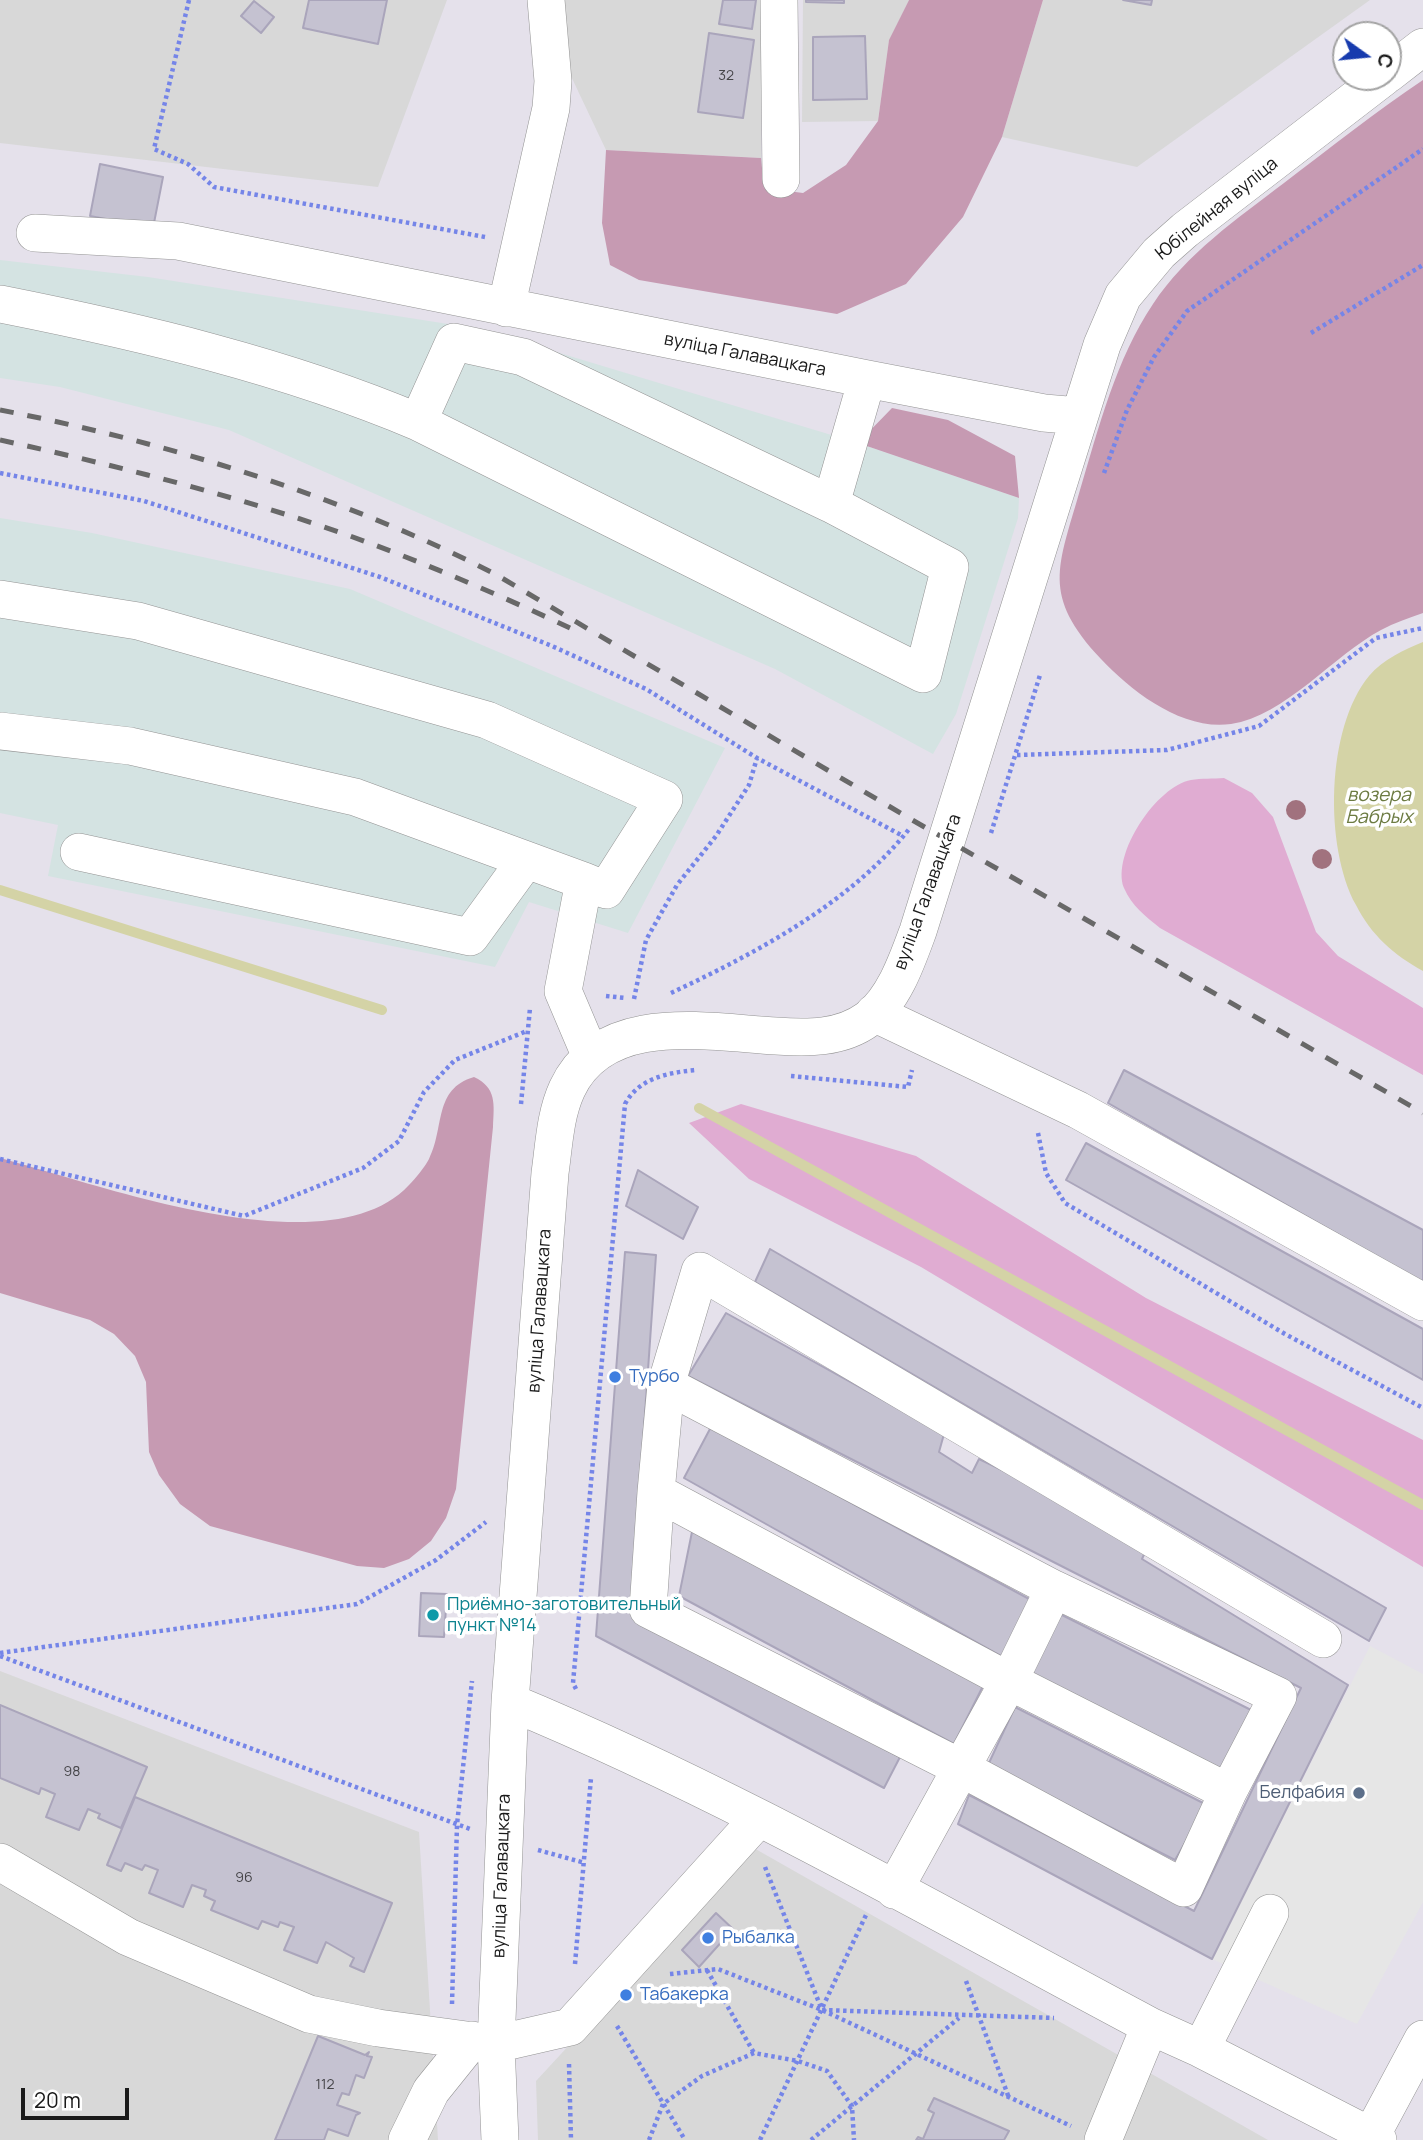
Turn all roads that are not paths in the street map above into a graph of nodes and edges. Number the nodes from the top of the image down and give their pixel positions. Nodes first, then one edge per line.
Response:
1 (546, 0) edge
2 (779, 0) edge
3 (1423, 47) edge
4 (1402, 63) edge
5 (1367, 91) edge
6 (781, 179) dead end
7 (35, 233) dead end
8 (0, 304) edge
9 (506, 308) junction
10 (867, 379) junction
11 (1079, 416) junction
12 (418, 422) junction
13 (831, 504) junction
14 (0, 599) edge
15 (0, 731) edge
16 (79, 852) dead end
17 (526, 860) junction
18 (584, 881) junction
19 (874, 1013) junction
20 (590, 1057) junction
21 (1423, 1302) edge
22 (666, 1385) junction
23 (656, 1492) junction
24 (1054, 1589) junction
25 (1323, 1639) dead end
26 (1009, 1681) junction
27 (510, 1703) junction
28 (961, 1768) junction
29 (1228, 1792) junction
30 (758, 1819) junction
31 (0, 1862) edge
32 (888, 1886) junction
33 (1270, 1913) dead end
34 (1150, 2026) junction
35 (1423, 2039) edge
36 (484, 2042) junction
37 (1201, 2049) junction
38 (1090, 2135) edge
39 (1375, 2138) edge
40 (407, 2140) edge
41 (500, 2140) edge

1 - 9 street
2 - 6 street
3 - 4 street, Юбілейная вуліца
5 - 11 street, Юбілейная вуліца
7 - 9 street, вуліца Галавацкага
8 - 12 street
9 - 10 street, вуліца Галавацкага
10 - 11 street, вуліца Галавацкага
10 - 13 street
11 - 19 street, вуліца Галавацкага
12 - 13 street
12 - 13 street
14 - 18 street
15 - 17 street
16 - 17 street
17 - 18 street
18 - 20 street
19 - 20 street, вуліца Галавацкага
19 - 21 street
20 - 27 street, вуліца Галавацкага
22 - 23 street
22 - 24 street
22 - 25 street
23 - 26 street
23 - 28 street
24 - 26 street
24 - 29 street
26 - 28 street
26 - 29 street
27 - 30 street
27 - 36 street, вуліца Галавацкага
28 - 29 street
28 - 32 street
30 - 32 street
30 - 36 street
31 - 36 street
32 - 34 street
33 - 37 street
34 - 37 street
34 - 38 street
35 - 39 street
36 - 40 street
36 - 41 street, вуліца Галавацкага
37 - 39 street

